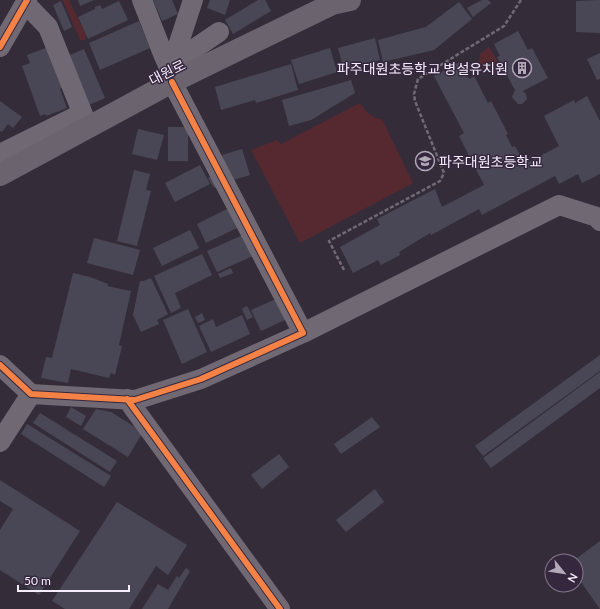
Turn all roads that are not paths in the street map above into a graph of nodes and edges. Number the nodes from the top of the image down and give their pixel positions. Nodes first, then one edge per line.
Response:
1 (142, 0) edge
2 (193, 0) edge
3 (350, 0) edge
4 (26, 2) edge
5 (219, 32) dead end
6 (0, 47) edge
7 (173, 74) junction
8 (85, 120) junction
9 (0, 154) edge
10 (0, 175) edge
11 (600, 221) edge
12 (304, 333) junction
13 (0, 365) edge
14 (32, 394) junction
15 (127, 399) junction
16 (0, 442) edge
17 (280, 609) edge

1 - 7 street
2 - 7 street
3 - 7 main road, 대원로
4 - 6 street
4 - 8 street
5 - 7 street
7 - 8 main road, 대원로
7 - 12 street
8 - 9 street
8 - 10 main road, 대원로
11 - 12 street
12 - 15 street
13 - 14 street
14 - 15 street
14 - 16 street
15 - 17 street

